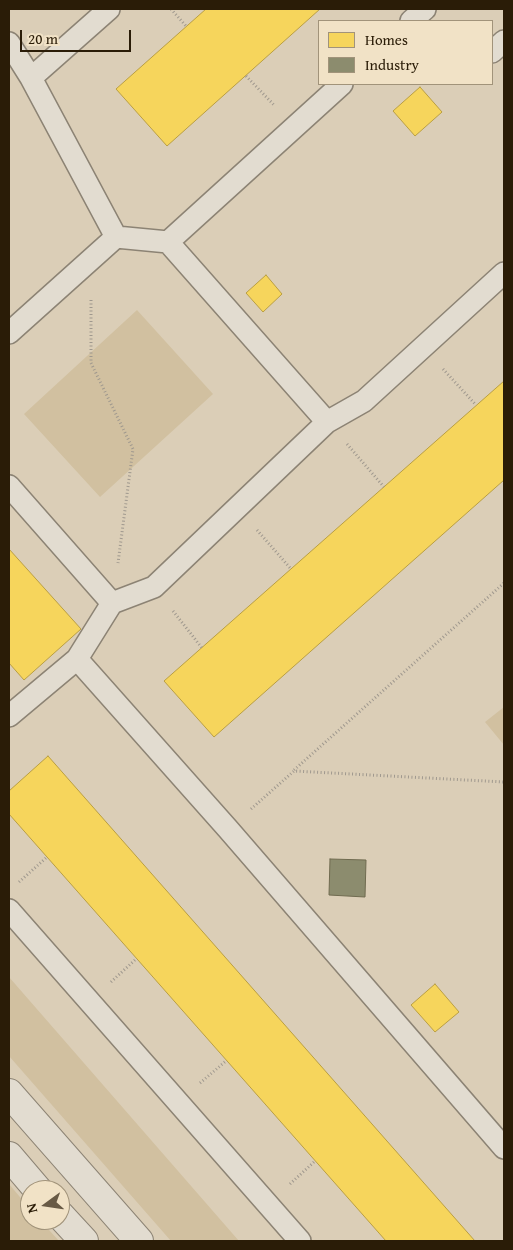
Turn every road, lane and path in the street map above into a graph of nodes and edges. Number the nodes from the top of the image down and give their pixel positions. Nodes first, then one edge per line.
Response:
1 (109, 9) edge
2 (171, 9) edge
3 (425, 9) edge
4 (412, 20) edge
5 (186, 26) dead end
6 (504, 42) edge
7 (9, 43) edge
8 (493, 51) edge
9 (246, 76) dead end
10 (31, 78) junction
11 (341, 85) edge
12 (294, 127) junction
13 (116, 237) junction
14 (168, 242) junction
15 (91, 260) junction
16 (504, 273) edge
17 (9, 333) edge
18 (423, 347) junction
19 (476, 405) dead end
20 (327, 422) junction
21 (9, 486) edge
22 (384, 487) dead end
23 (237, 507) junction
24 (291, 569) dead end
25 (504, 583) edge
26 (154, 587) junction
27 (112, 603) junction
28 (202, 648) dead end
29 (76, 659) junction
30 (9, 716) edge
31 (294, 771) junction
32 (504, 782) edge
33 (228, 829) junction
34 (47, 857) dead end
35 (15, 885) dead end
36 (9, 910) edge
37 (9, 1093) edge
38 (504, 1148) edge
39 (9, 1156) edge
40 (29, 1180) edge
41 (70, 1225) edge
42 (84, 1241) edge
43 (139, 1241) edge
44 (300, 1241) edge

1 - 10 lane
2 - 5 path
3 - 4 lane
6 - 8 lane
7 - 10 lane
9 - 12 path
10 - 13 lane
11 - 12 lane
12 - 14 lane
13 - 14 lane
13 - 15 lane
14 - 20 lane
15 - 17 lane
15 - 27 path
16 - 18 lane
18 - 19 path
18 - 20 lane
20 - 22 path
20 - 23 lane
21 - 27 lane
23 - 24 path
23 - 26 lane
25 - 31 path
26 - 27 lane
26 - 28 path
27 - 29 lane
29 - 30 lane
29 - 33 lane
31 - 32 path
31 - 33 path
33 - 38 lane
34 - 35 path
36 - 44 lane
37 - 43 street
39 - 40 street
41 - 42 street

